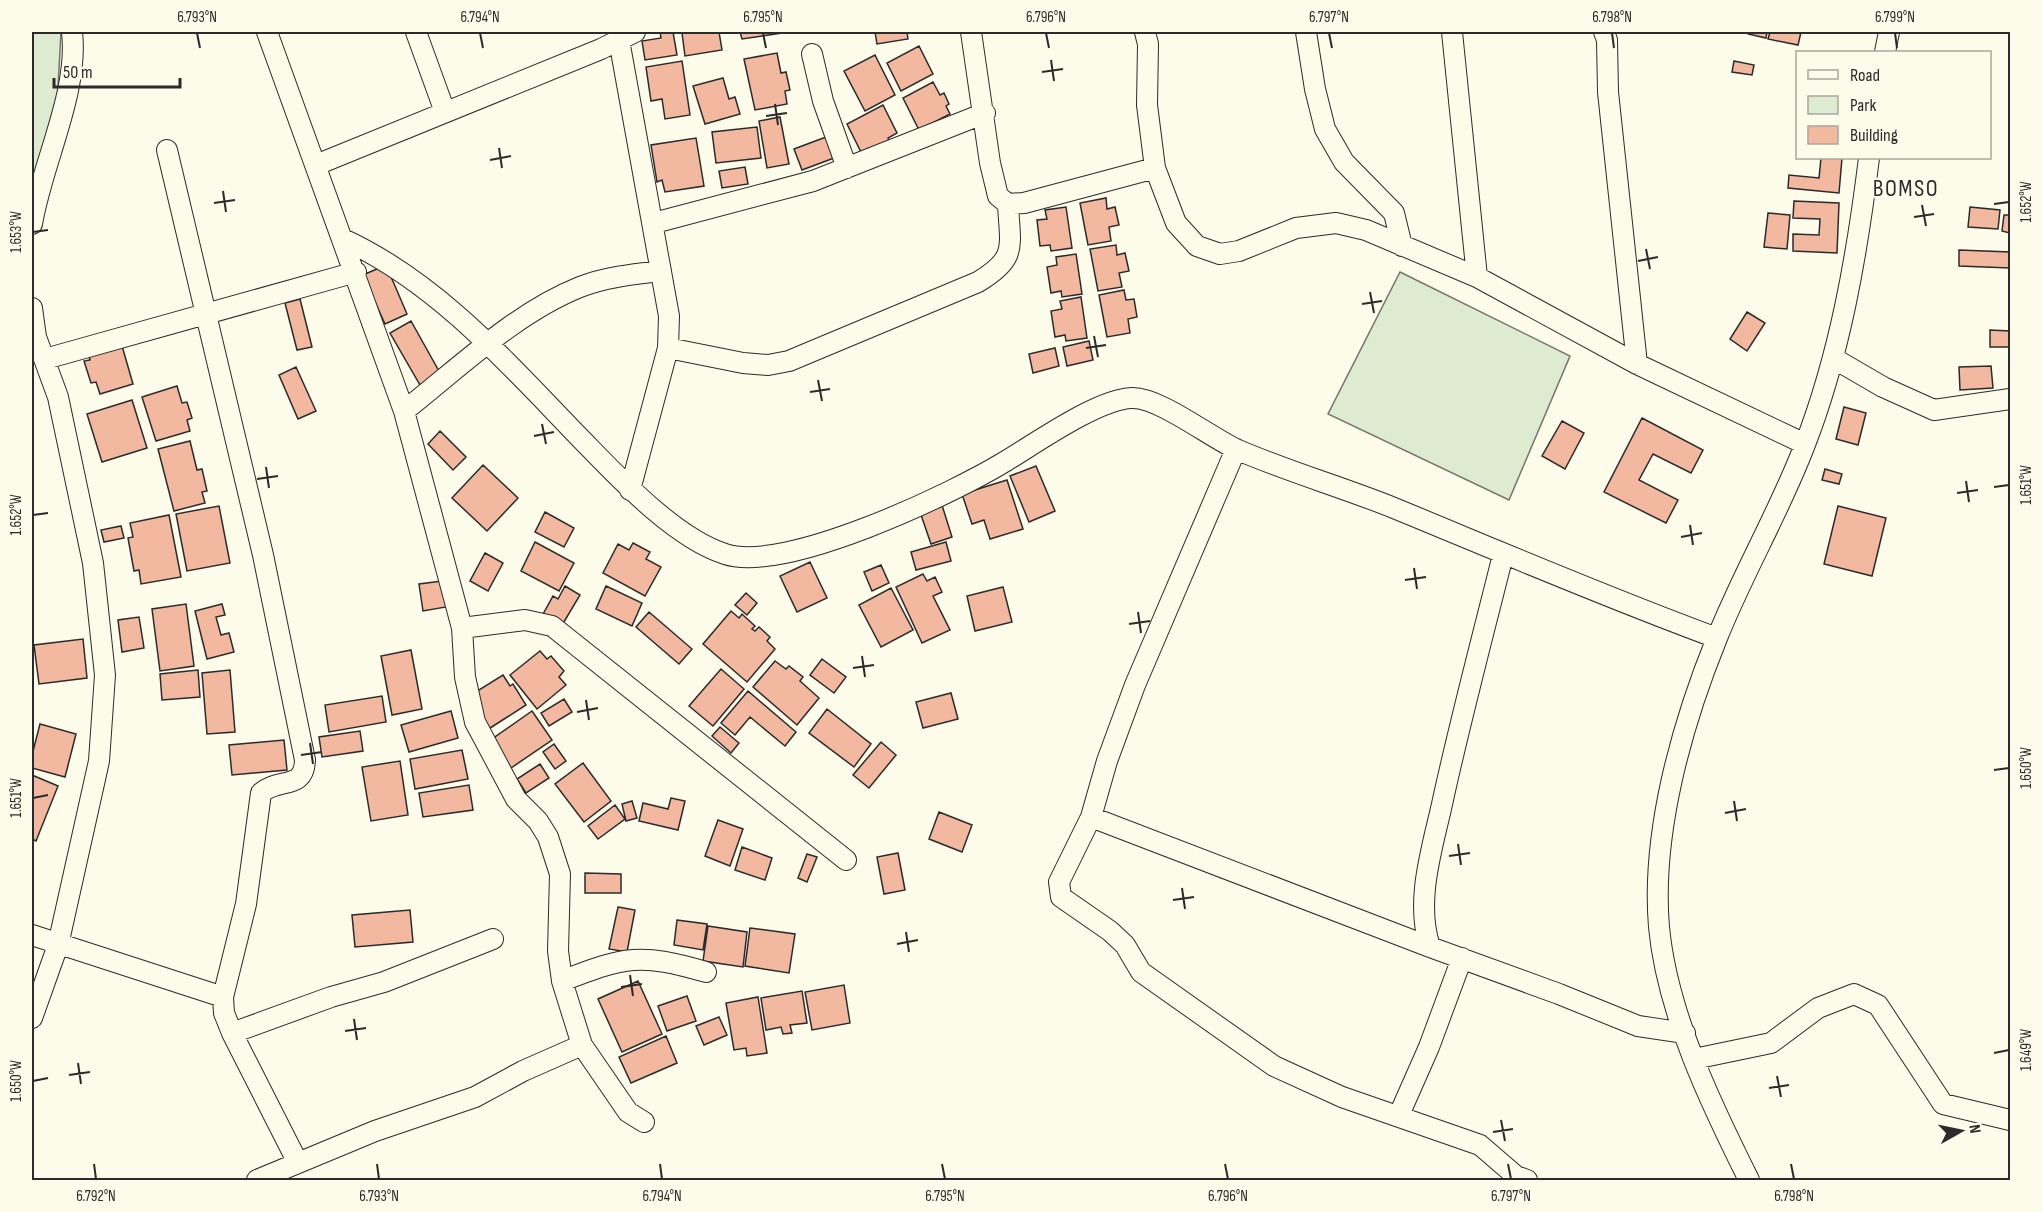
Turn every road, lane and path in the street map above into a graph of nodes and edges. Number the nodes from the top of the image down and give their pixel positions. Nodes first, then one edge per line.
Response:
1 (72, 32) edge
2 (267, 32) edge
3 (416, 32) edge
4 (970, 32) edge
5 (1145, 32) edge
6 (1306, 32) edge
7 (1452, 32) edge
8 (1604, 32) edge
9 (1889, 32) edge
10 (627, 36) edge
11 (596, 40) edge
12 (1885, 51) edge
13 (812, 54) dead end
14 (445, 112) junction
15 (984, 113) junction
16 (167, 150) dead end
17 (1869, 159) edge
18 (316, 165) junction
19 (847, 168) junction
20 (1155, 168) junction
21 (1008, 204) junction
22 (654, 223) junction
23 (32, 224) edge
24 (343, 239) junction
25 (1402, 246) junction
26 (662, 271) junction
27 (356, 272) junction
28 (1477, 277) junction
29 (32, 308) edge
30 (205, 314) junction
31 (34, 338) edge
32 (489, 344) junction
33 (668, 348) junction
34 (1833, 358) junction
35 (45, 359) junction
36 (1637, 364) junction
37 (2010, 399) edge
38 (404, 411) junction
39 (1805, 444) junction
40 (1236, 449) junction
41 (630, 490) junction
42 (1503, 555) junction
43 (462, 628) junction
44 (1717, 638) junction
45 (1091, 817) junction
46 (846, 860) dead end
47 (32, 935) edge
48 (494, 939) dead end
49 (58, 945) junction
50 (1430, 947) junction
51 (1462, 958) junction
52 (706, 972) dead end
53 (562, 981) junction
54 (223, 997) junction
55 (32, 1018) edge
56 (232, 1033) junction
57 (1685, 1033) junction
58 (582, 1045) junction
59 (1694, 1059) junction
60 (1399, 1115) junction
61 (2010, 1120) edge
62 (644, 1122) dead end
63 (298, 1163) junction
64 (257, 1180) edge
65 (1527, 1180) edge
66 (1749, 1180) edge

1 - 23 street
2 - 18 street
3 - 14 street
4 - 15 street
5 - 20 street
6 - 25 street
7 - 28 street
8 - 36 street
9 - 12 street
10 - 11 street
10 - 22 street
11 - 14 street
13 - 19 street
14 - 18 street
15 - 19 street
15 - 21 street
16 - 30 street
17 - 34 street
18 - 24 street
19 - 22 street
20 - 21 street
20 - 25 street
21 - 33 street
22 - 26 street
24 - 27 street
24 - 32 street
25 - 28 street
26 - 32 street
26 - 33 street
27 - 30 street
27 - 38 street
28 - 36 street
29 - 31 street
30 - 35 street
30 - 54 street
31 - 35 street
32 - 38 street
32 - 41 street
33 - 41 street
34 - 37 street
34 - 39 street
35 - 49 street
36 - 39 street
38 - 43 street
39 - 44 street
40 - 41 street
40 - 42 street
40 - 45 street
42 - 44 street
42 - 50 street
43 - 46 street
43 - 53 street
44 - 57 street
45 - 50 street
45 - 60 street
47 - 49 street
48 - 56 street
49 - 54 street
49 - 55 street
50 - 51 street
51 - 57 street
51 - 60 street
52 - 53 street
53 - 58 street
54 - 56 street
56 - 63 street
57 - 59 street
58 - 62 street
58 - 63 street
59 - 61 street
59 - 66 street
60 - 65 street
63 - 64 street

